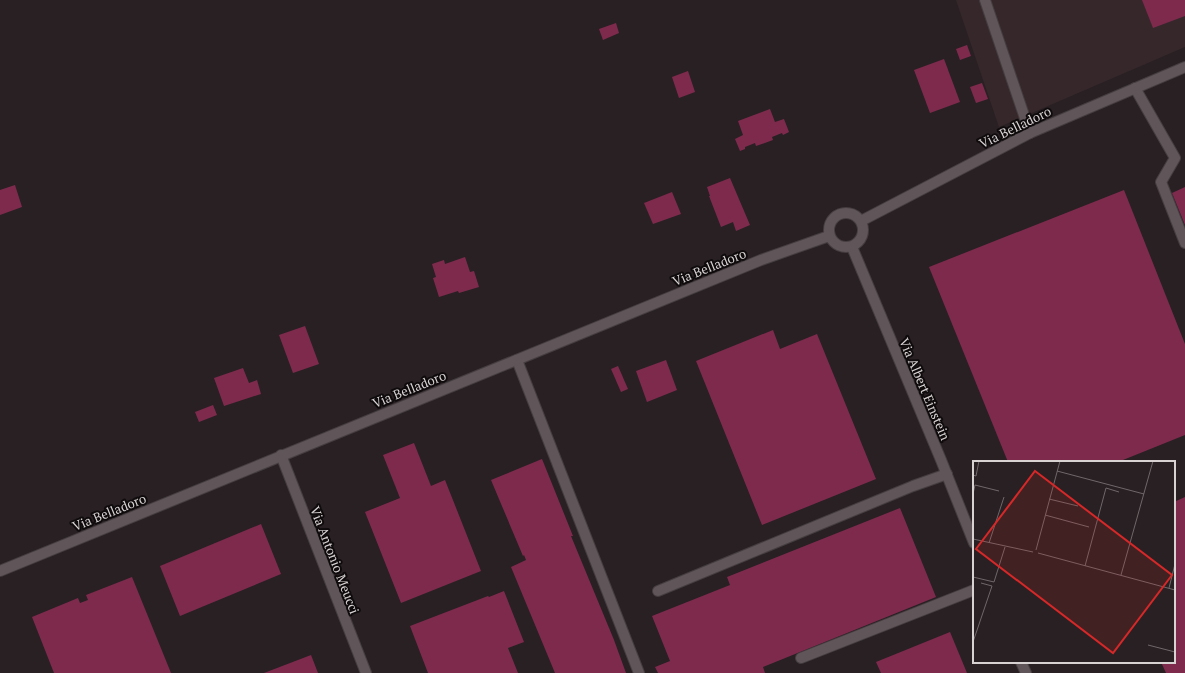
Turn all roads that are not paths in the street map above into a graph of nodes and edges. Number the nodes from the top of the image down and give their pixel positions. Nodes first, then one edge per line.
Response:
1 (986, 0) edge
2 (1185, 67) edge
3 (1135, 88) junction
4 (1030, 133) junction
5 (861, 221) junction
6 (829, 236) junction
7 (1185, 243) edge
8 (852, 247) junction
9 (517, 360) junction
10 (281, 455) junction
11 (947, 474) junction
12 (973, 540) edge
13 (0, 571) edge
14 (973, 590) edge
15 (658, 591) dead end
16 (801, 658) dead end
17 (1022, 663) edge
18 (366, 673) edge
19 (639, 673) edge
20 (1026, 673) edge

1 - 4 main road
2 - 3 main road, Via Belladoro
3 - 4 main road, Via Belladoro
3 - 7 main road
4 - 5 main road, Via Belladoro
5 - 6 main road
5 - 8 main road
6 - 8 main road
6 - 9 main road, Via Belladoro
8 - 11 main road, Via Albert Einstein
9 - 10 main road, Via Belladoro
9 - 19 main road
10 - 13 main road, Via Belladoro
10 - 18 main road, Via Antonio Meucci
11 - 12 main road, Via Albert Einstein
11 - 15 main road
14 - 16 main road
17 - 20 main road

